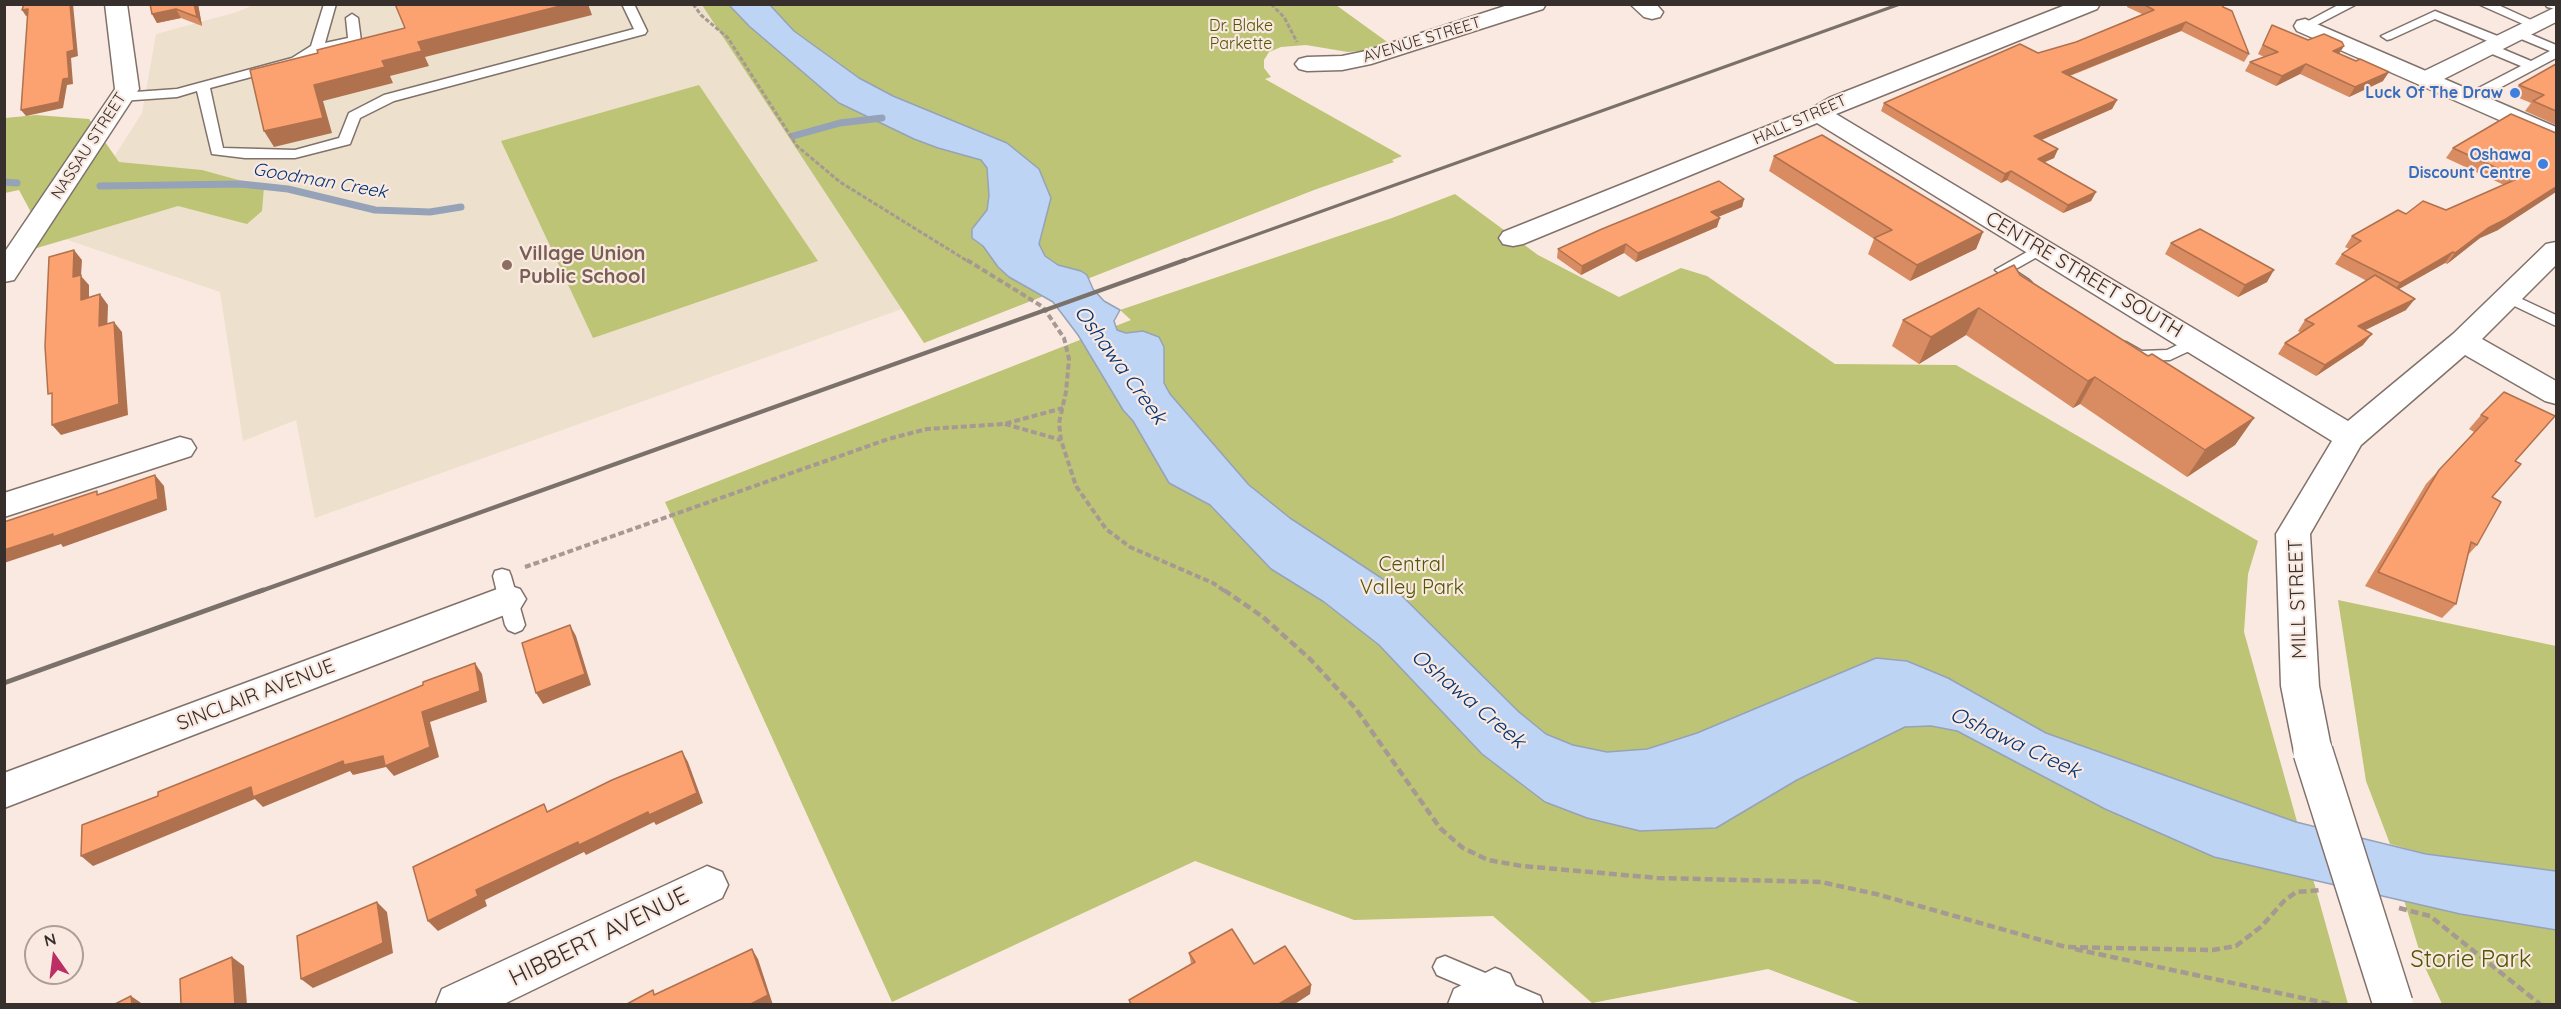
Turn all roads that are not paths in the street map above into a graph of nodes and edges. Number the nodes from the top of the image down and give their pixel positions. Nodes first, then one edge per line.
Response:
1 (116, 4) edge
2 (330, 4) edge
3 (628, 4) edge
4 (1535, 4) edge
5 (2089, 4) edge
6 (2351, 4) edge
7 (2484, 4) edge
8 (2551, 4) edge
9 (2556, 6) edge
10 (2556, 14) edge
11 (352, 18) dead end
12 (2305, 26) joint
13 (2387, 36) dead end
14 (2511, 37) junction
15 (317, 48) junction
16 (2556, 51) edge
17 (1317, 64) road end
18 (2531, 66) junction
19 (2426, 79) junction
20 (203, 87) junction
21 (121, 97) junction
22 (2470, 98) junction
23 (1819, 114) junction
24 (2556, 136) edge
25 (1514, 238) dead end
26 (2041, 249) junction
27 (2556, 249) edge
28 (4, 274) edge
29 (2042, 295) edge
30 (2508, 298) junction
31 (2556, 321) edge
32 (2110, 337) edge
33 (2463, 341) junction
34 (2194, 342) junction
35 (2556, 394) edge
36 (2350, 437) junction
37 (180, 448) dead end
38 (4, 505) edge
39 (508, 600) road end
40 (4, 791) edge
41 (707, 885) dead end
42 (1445, 967) dead end
43 (1499, 999) edge
44 (458, 1005) edge
45 (2393, 1005) edge

1 - 21 street, NASSAU STREET
2 - 15 lane
3 - 20 lane
4 - 17 street, AVENUE STREET
5 - 23 street, HALL STREET
6 - 12 lane
7 - 14 lane
8 - 9 lane
10 - 14 street
11 - 15 lane
12 - 19 street
13 - 14 lane
14 - 16 lane
14 - 18 lane
14 - 19 street
15 - 20 lane
16 - 18 lane
18 - 22 lane
19 - 22 street
20 - 21 lane
21 - 28 street, NASSAU STREET
22 - 24 street
23 - 25 street, HALL STREET
23 - 26 street, CENTRE STREET SOUTH
26 - 29 lane
26 - 34 street, CENTRE STREET SOUTH
27 - 30 street, MILL STREET
30 - 31 lane
30 - 33 street, MILL STREET
32 - 34 lane
33 - 35 street
33 - 36 street, MILL STREET
34 - 36 street, CENTRE STREET SOUTH
36 - 45 street, MILL STREET, bridge
37 - 38 street
39 - 40 street, SINCLAIR AVENUE
41 - 44 street, HIBBERT AVENUE
42 - 43 lane

